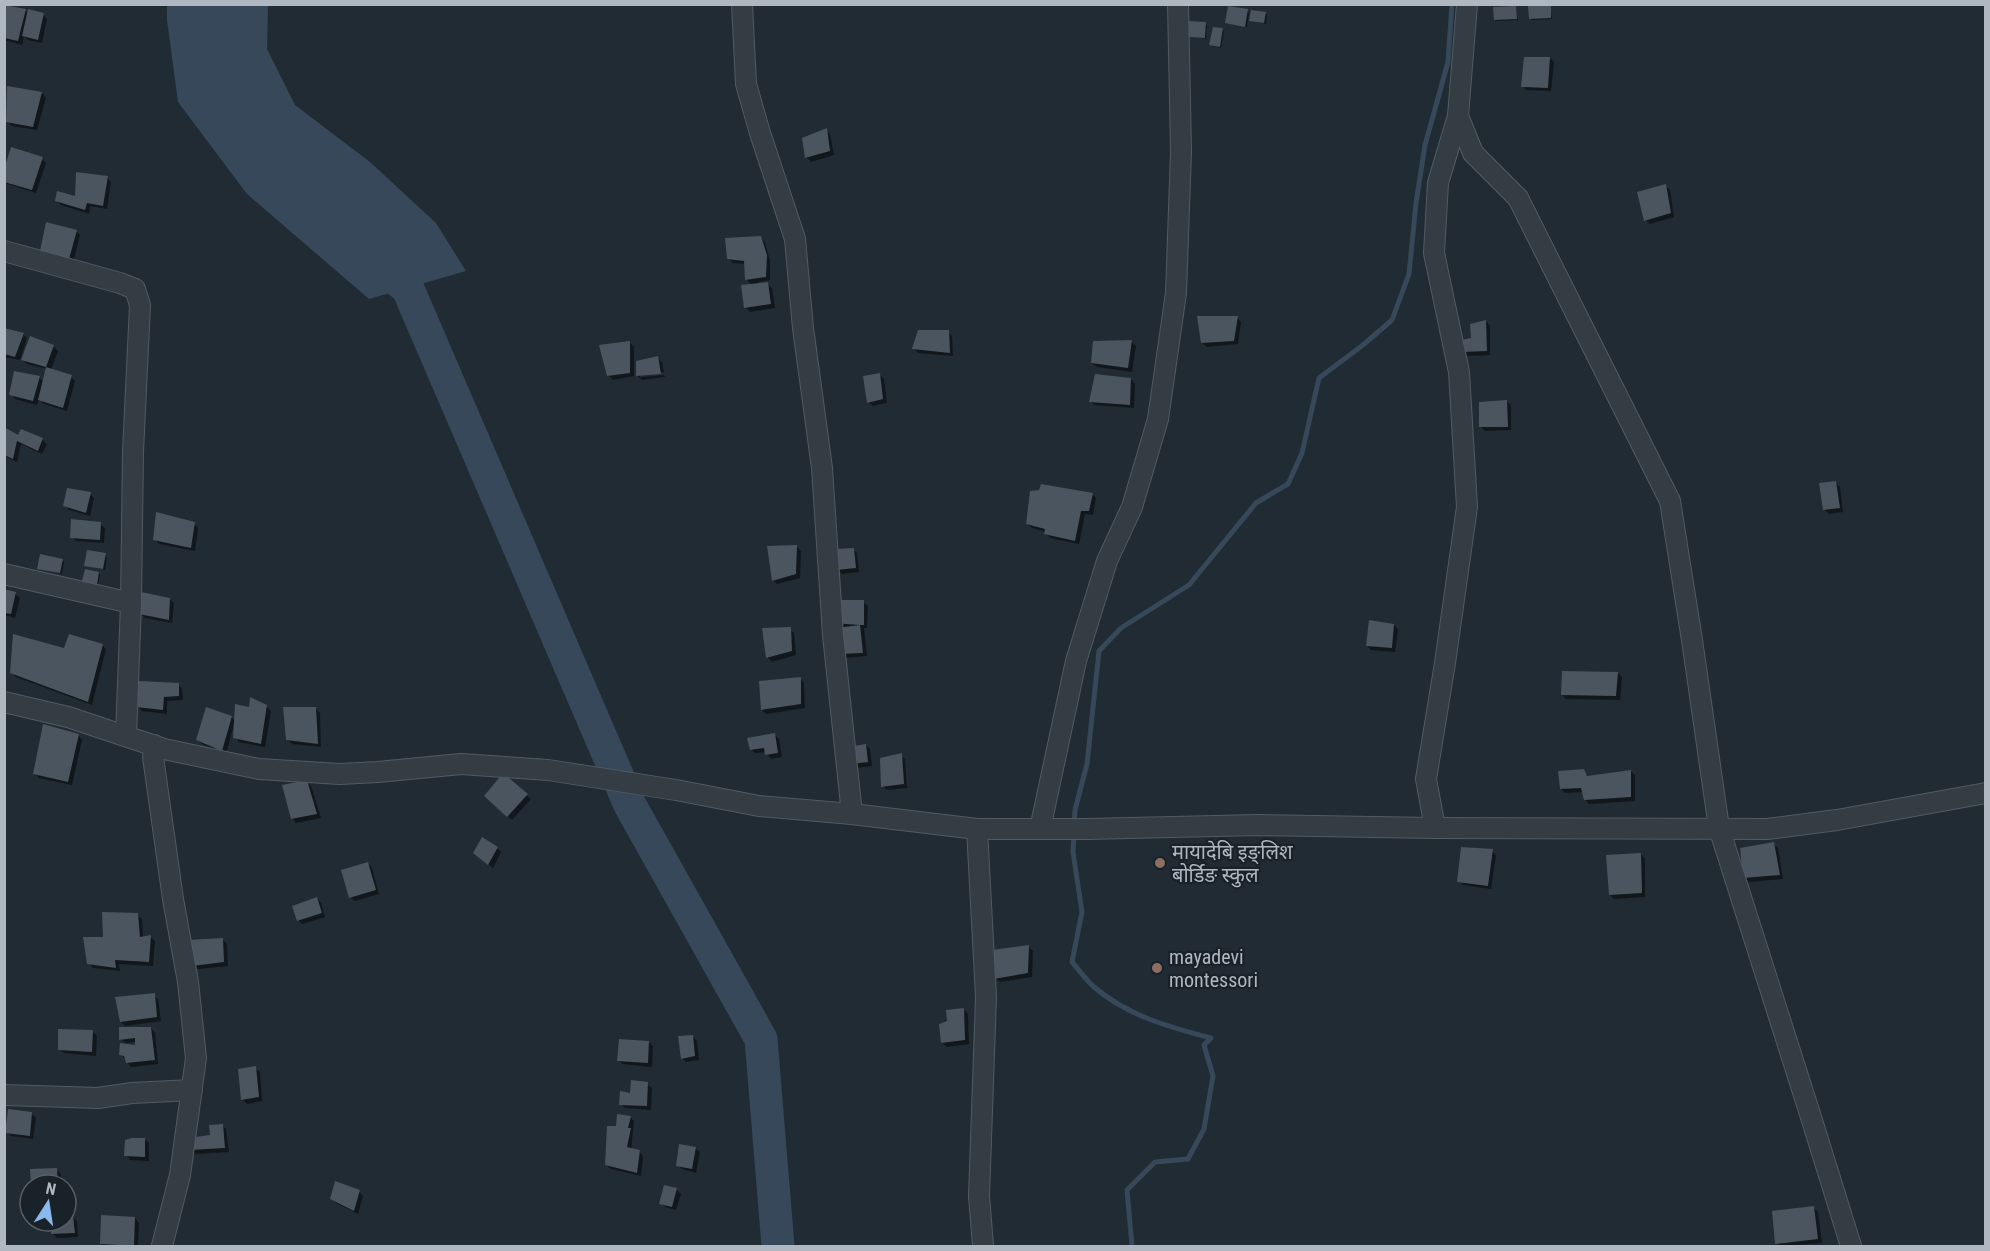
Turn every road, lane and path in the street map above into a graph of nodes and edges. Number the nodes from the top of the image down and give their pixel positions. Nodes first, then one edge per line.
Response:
1 (742, 4) edge
2 (1178, 4) edge
3 (1467, 4) edge
4 (1458, 116) junction
5 (4, 251) edge
6 (4, 574) edge
7 (131, 603) junction
8 (4, 702) edge
9 (126, 736) junction
10 (154, 746) junction
11 (1986, 793) edge
12 (852, 814) junction
13 (1049, 828) junction
14 (1435, 828) junction
15 (1719, 828) junction
16 (977, 829) junction
17 (192, 1090) junction
18 (4, 1095) edge
19 (162, 1246) edge
20 (983, 1246) edge
21 (1851, 1246) edge

1 - 12 street
2 - 13 street
3 - 4 street
4 - 14 street
4 - 15 street
5 - 7 street
6 - 7 street
7 - 9 street
8 - 9 street
9 - 10 street
10 - 12 street
10 - 17 street
11 - 15 street
12 - 16 street
13 - 14 street
13 - 16 street
14 - 15 street
15 - 21 street
16 - 20 street
17 - 18 street
17 - 19 street

